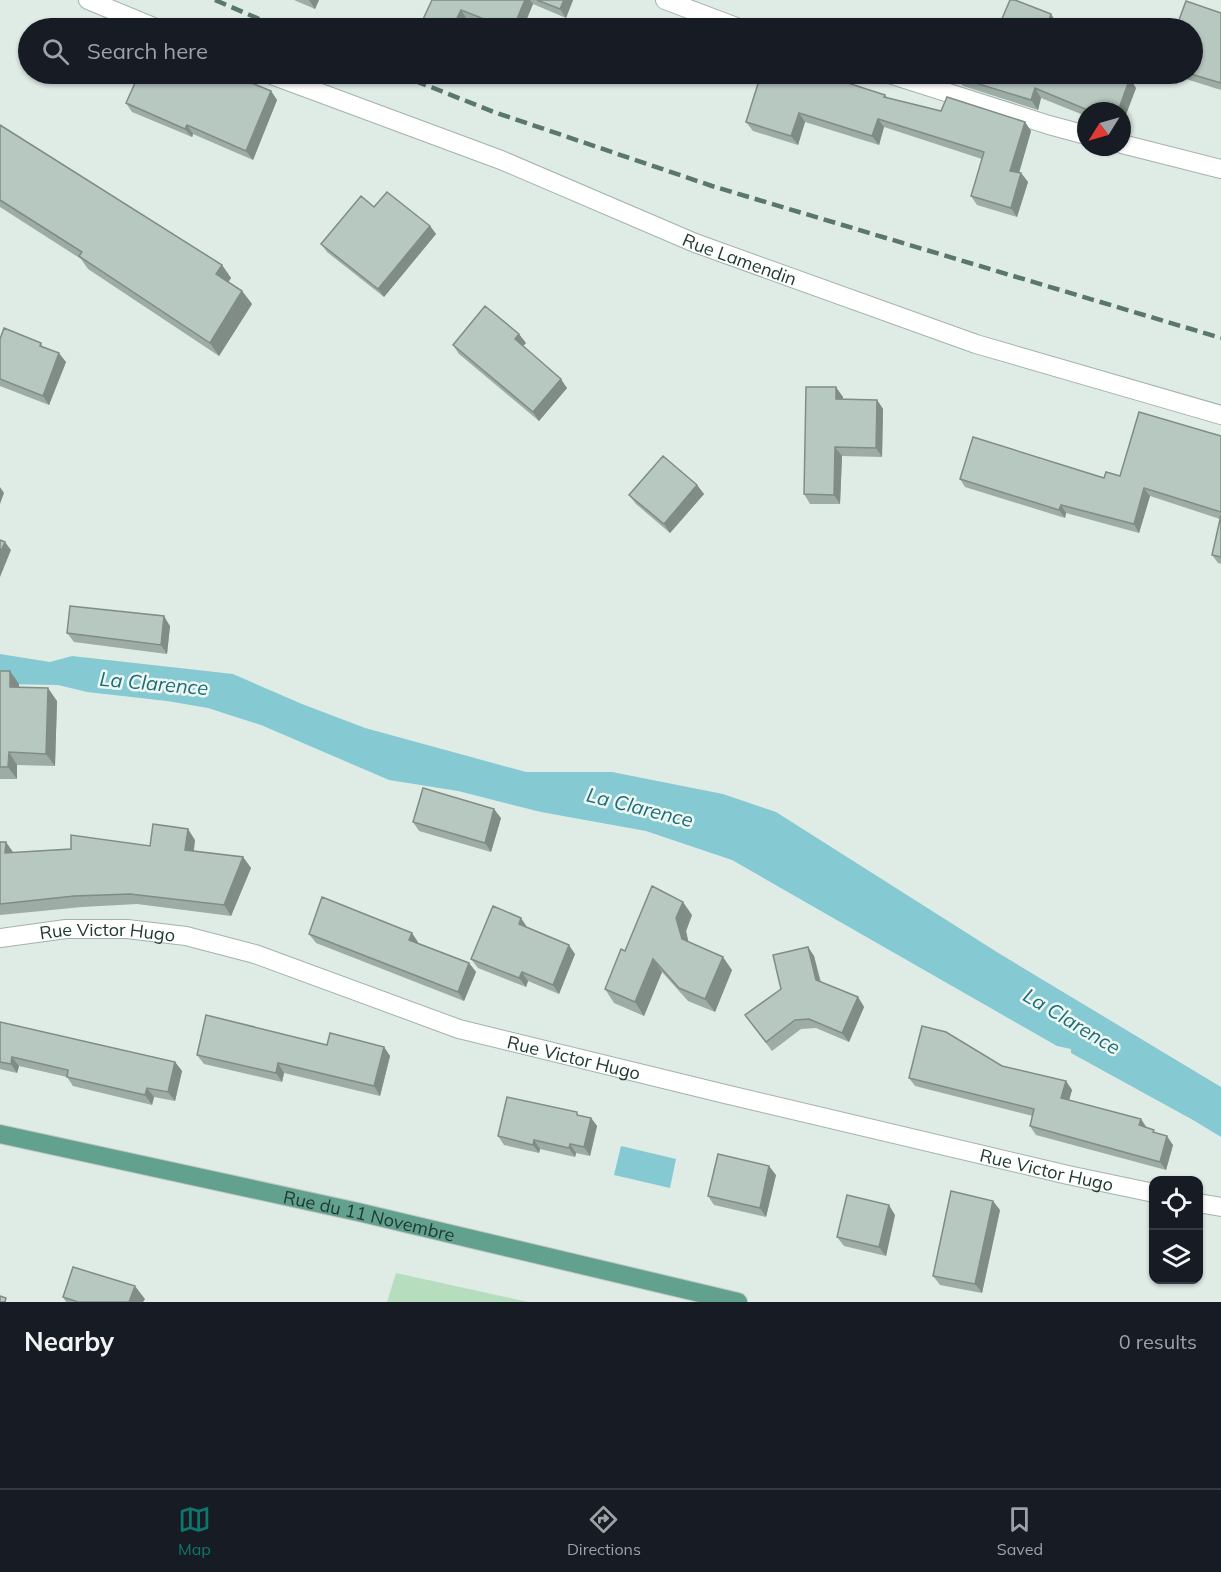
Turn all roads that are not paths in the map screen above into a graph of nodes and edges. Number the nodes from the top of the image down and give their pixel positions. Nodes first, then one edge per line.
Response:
1 (88, 0) edge
2 (665, 0) edge
3 (132, 18) edge
4 (713, 18) edge
5 (296, 84) edge
6 (920, 84) edge
7 (1077, 133) edge
8 (1131, 146) edge
9 (1221, 169) edge
10 (1221, 415) edge
11 (0, 938) edge
12 (0, 1134) edge
13 (1149, 1192) edge
14 (1203, 1204) edge
15 (1221, 1208) edge
16 (738, 1302) edge

1 - 3 street
2 - 4 street
5 - 10 street, Rue Lamendin
6 - 7 street
8 - 9 street
11 - 13 street, Rue Victor Hugo
12 - 16 main road, Rue du 11 Novembre
14 - 15 street

